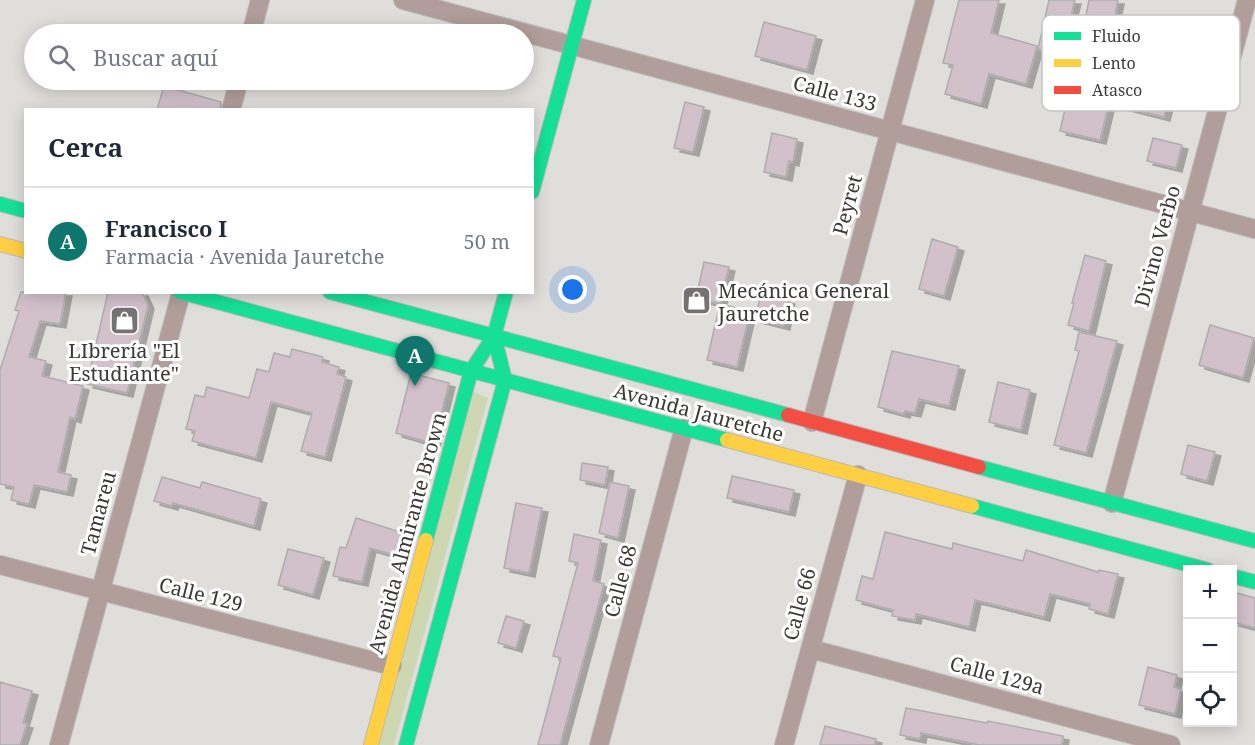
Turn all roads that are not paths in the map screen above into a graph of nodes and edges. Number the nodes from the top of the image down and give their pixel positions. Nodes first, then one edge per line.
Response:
1 (260, 0) edge
2 (403, 0) edge
3 (584, 0) edge
4 (925, 0) edge
5 (1246, 0) edge
6 (1240, 23) edge
7 (254, 24) edge
8 (493, 24) edge
9 (534, 35) edge
10 (572, 45) junction
11 (236, 90) edge
12 (232, 108) edge
13 (1217, 111) edge
14 (890, 131) junction
15 (534, 185) edge
16 (0, 204) edge
17 (24, 210) edge
18 (1190, 212) junction
19 (1255, 229) edge
20 (0, 244) edge
21 (24, 250) edge
22 (180, 294) edge
23 (184, 294) edge
24 (337, 294) edge
25 (505, 294) edge
26 (494, 336) junction
27 (471, 371) junction
28 (505, 380) junction
29 (812, 422) junction
30 (684, 428) junction
31 (858, 475) junction
32 (1112, 503) junction
33 (1255, 541) edge
34 (0, 565) edge
35 (1190, 565) edge
36 (1237, 577) edge
37 (1255, 582) edge
38 (101, 591) junction
39 (811, 649) junction
40 (392, 666) junction
41 (59, 745) edge
42 (371, 745) edge
43 (406, 745) edge
44 (599, 745) edge
45 (784, 745) edge
46 (1171, 745) edge

1 - 7 street
2 - 8 street, Calle 133
3 - 10 main road
4 - 14 street, Peyret
5 - 6 street, Divino Verbo
9 - 10 street, Calle 133
10 - 14 street, Calle 133
10 - 15 main road
11 - 12 street
13 - 18 street, Divino Verbo
14 - 18 street, Calle 133
14 - 29 street, Peyret
16 - 17 main road
18 - 19 street, Calle 133
18 - 32 street, Divino Verbo
20 - 21 main road
22 - 38 street, Tamareu
23 - 27 main road, Avenida Jauretche
24 - 26 main road, Avenida Jauretche
25 - 26 main road, Avenida Almirante Brown
26 - 27 main road, Avenida Almirante Brown
26 - 28 main road, Avenida Almirante Brown
26 - 29 main road, Avenida Jauretche
27 - 28 main road, Avenida Jauretche
27 - 40 main road, Avenida Almirante Brown
28 - 30 main road, Avenida Jauretche
28 - 43 main road, Avenida Almirante Brown
29 - 32 main road, Avenida Jauretche
30 - 31 main road, Avenida Jauretche
30 - 44 street, Calle 68
31 - 35 main road, Avenida Jauretche
31 - 39 street, Calle 66
32 - 33 main road, Avenida Jauretche
34 - 38 street, Calle 129
36 - 37 main road
38 - 40 street, Calle 129
38 - 41 street, Tamareu
39 - 45 street, Calle 66
39 - 46 street, Calle 129a
40 - 42 main road, Avenida Almirante Brown

